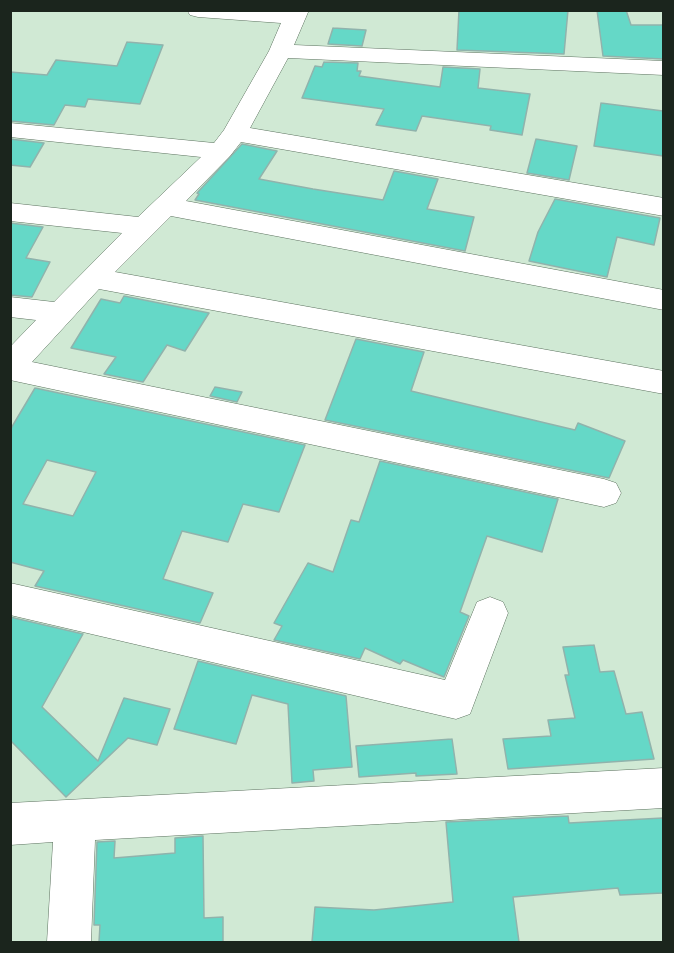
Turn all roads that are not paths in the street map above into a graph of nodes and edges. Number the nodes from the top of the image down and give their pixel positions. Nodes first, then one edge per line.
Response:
1 (198, 10) edge
2 (224, 11) edge
3 (296, 14) edge
4 (280, 51) junction
5 (663, 68) edge
6 (10, 129) edge
7 (228, 142) junction
8 (166, 206) junction
9 (663, 207) edge
10 (10, 212) edge
11 (145, 227) junction
12 (93, 278) junction
13 (663, 300) edge
14 (10, 307) edge
15 (60, 313) junction
16 (10, 368) edge
17 (663, 383) edge
18 (604, 493) dead end
19 (10, 599) edge
20 (490, 613) dead end
21 (663, 788) edge
22 (75, 820) junction
23 (10, 824) edge
24 (69, 942) edge

1 - 2 street
2 - 3 street
3 - 4 street
4 - 5 street
4 - 7 street
6 - 7 street
7 - 8 street
7 - 9 street
8 - 11 street
8 - 13 street
10 - 11 street
11 - 12 street
12 - 15 street
12 - 17 street
14 - 15 street
15 - 16 street
16 - 18 street
19 - 20 street
21 - 22 street
22 - 23 street
22 - 24 street

